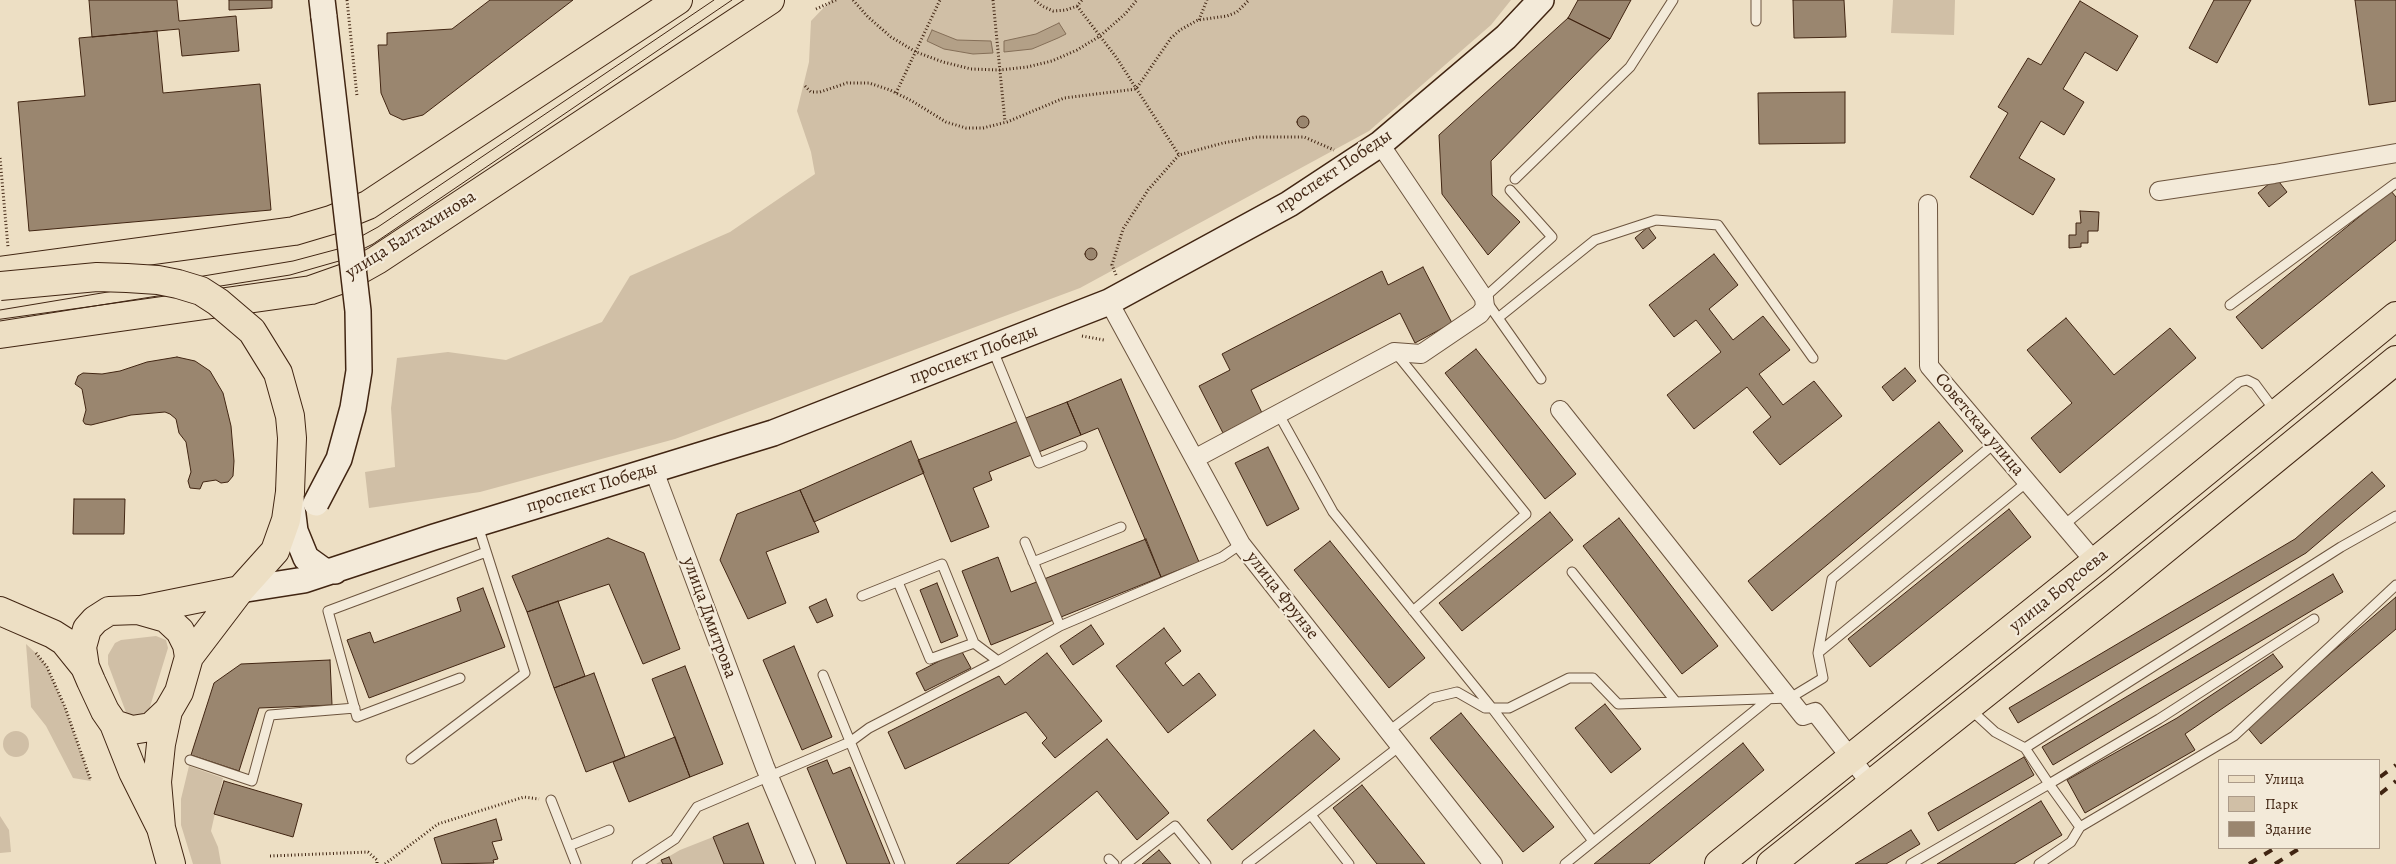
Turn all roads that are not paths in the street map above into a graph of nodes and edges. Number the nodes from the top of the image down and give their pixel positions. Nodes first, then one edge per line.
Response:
1 (678, 0) edge
2 (770, 0) edge
3 (1541, 0) edge
4 (1673, 0) edge
5 (1756, 0) edge
6 (323, 8) edge
7 (1756, 21) dead end
8 (1380, 144) junction
9 (2396, 153) edge
10 (1515, 179) dead end
11 (2396, 183) edge
12 (1510, 190) dead end
13 (2159, 191) dead end
14 (1928, 204) dead end
15 (0, 271) edge
16 (0, 286) edge
17 (1484, 298) junction
18 (1109, 302) junction
19 (2230, 305) dead end
20 (2396, 316) edge
21 (1498, 318) junction
22 (0, 334) edge
23 (992, 348) junction
24 (1394, 352) junction
25 (1813, 358) dead end
26 (2396, 360) edge
27 (1541, 379) dead end
28 (1560, 410) dead end
29 (1278, 413) junction
30 (2277, 414) junction
31 (1995, 443) junction
32 (1082, 446) dead end
33 (1196, 458) junction
34 (653, 468) junction
35 (2027, 482) junction
36 (290, 492) junction
37 (2396, 516) edge
38 (477, 524) junction
39 (2064, 525) junction
40 (305, 526) junction
41 (1121, 527) dead end
42 (1025, 542) dead end
43 (1241, 544) junction
44 (275, 551) junction
45 (486, 552) junction
46 (1034, 562) junction
47 (2095, 562) junction
48 (335, 571) junction
49 (1572, 572) dead end
50 (898, 582) junction
51 (2396, 585) edge
52 (240, 590) junction
53 (862, 596) dead end
54 (138, 610) junction
55 (1413, 611) junction
56 (0, 612) edge
57 (2314, 619) dead end
58 (1060, 626) junction
59 (0, 627) edge
60 (36, 638) junction
61 (974, 643) junction
62 (1818, 653) junction
63 (189, 657) junction
64 (998, 661) junction
65 (85, 667) junction
66 (823, 675) dead end
67 (460, 678) dead end
68 (1769, 698) junction
69 (1790, 698) junction
70 (1676, 702) junction
71 (1968, 707) junction
72 (355, 708) junction
73 (1492, 708) junction
74 (168, 711) junction
75 (114, 724) junction
76 (1389, 731) junction
77 (850, 742) junction
78 (1400, 746) junction
79 (2025, 748) junction
80 (411, 759) dead end
81 (190, 760) dead end
82 (1850, 760) junction
83 (767, 772) junction
84 (1871, 784) junction
85 (2048, 784) junction
86 (551, 800) road end
87 (1311, 815) junction
88 (2080, 827) junction
89 (161, 828) junction
90 (609, 830) dead end
91 (1594, 841) junction
92 (569, 846) junction
93 (171, 864) edge
94 (576, 864) edge
95 (637, 864) edge
96 (806, 864) edge
97 (900, 864) edge
98 (1126, 864) edge
99 (1206, 864) edge
100 (1247, 864) edge
101 (1349, 864) edge
102 (1493, 864) edge
103 (1565, 864) edge
104 (1719, 864) edge
105 (1771, 864) edge
106 (1910, 864) edge
107 (2038, 864) edge

1 - 15 main road
2 - 22 main road, улица Балтахинова
3 - 8 street, проспект Победы
4 - 10 lane
5 - 7 lane
6 - 40 street, bridge
8 - 17 street
8 - 18 street, проспект Победы
9 - 13 street
11 - 19 lane
12 - 17 lane
14 - 31 street, Советская улица
16 - 36 main road, bridge
17 - 21 lane
17 - 24 street
18 - 23 street, проспект Победы
18 - 33 street, улица Фрунзе
20 - 30 main road, улица Борсоева
21 - 25 lane
21 - 27 lane
23 - 32 lane
23 - 34 street, проспект Победы
24 - 29 street
24 - 55 lane
26 - 71 main road, улица Борсоева
28 - 69 street
29 - 33 street
29 - 55 lane
30 - 39 lane
30 - 47 main road, улица Борсоева
31 - 35 street, Советская улица
31 - 62 lane
33 - 43 street, улица Фрунзе
34 - 38 street, проспект Победы
34 - 83 street, улица Дмитрова
35 - 39 street, Советская улица
35 - 62 lane
36 - 40 street
36 - 44 main road
37 - 79 lane
38 - 45 lane
38 - 48 street, проспект Победы
39 - 47 street, Советская улица
40 - 44 street
40 - 48 street
41 - 46 lane
42 - 46 lane
43 - 58 lane
43 - 76 street, улица Фрунзе
44 - 52 main road
45 - 72 lane
45 - 80 lane
46 - 58 lane
47 - 82 main road, улица Борсоева
48 - 52 street, проспект Победы
49 - 70 lane
50 - 53 lane
50 - 61 lane
50 - 61 lane
51 - 88 lane
52 - 54 main road
52 - 63 main road
54 - 63 main road
54 - 65 main road
55 - 73 lane
56 - 60 main road
57 - 85 lane
58 - 64 lane
59 - 60 street
60 - 65 main road
61 - 64 lane
62 - 69 lane
63 - 74 main road
64 - 77 lane
65 - 75 main road
66 - 77 lane
67 - 72 lane
68 - 69 lane
68 - 70 lane
68 - 91 lane
69 - 82 street
70 - 73 lane
71 - 79 lane
71 - 84 main road, улица Борсоева
72 - 81 lane
73 - 76 lane
73 - 91 lane
74 - 75 main road
74 - 89 main road
75 - 89 main road
76 - 78 street, улица Фрунзе
77 - 83 lane
77 - 97 lane
78 - 87 lane
78 - 102 street, улица Фрунзе
79 - 85 lane
82 - 84 street
82 - 104 main road, улица Борсоева
83 - 95 lane
83 - 96 street, улица Дмитрова
84 - 105 main road, улица Борсоева
85 - 88 lane
85 - 106 lane
86 - 92 lane
87 - 100 lane
87 - 101 lane
88 - 107 lane
89 - 93 main road
90 - 92 lane
91 - 103 lane
92 - 94 lane
98 - 99 lane

